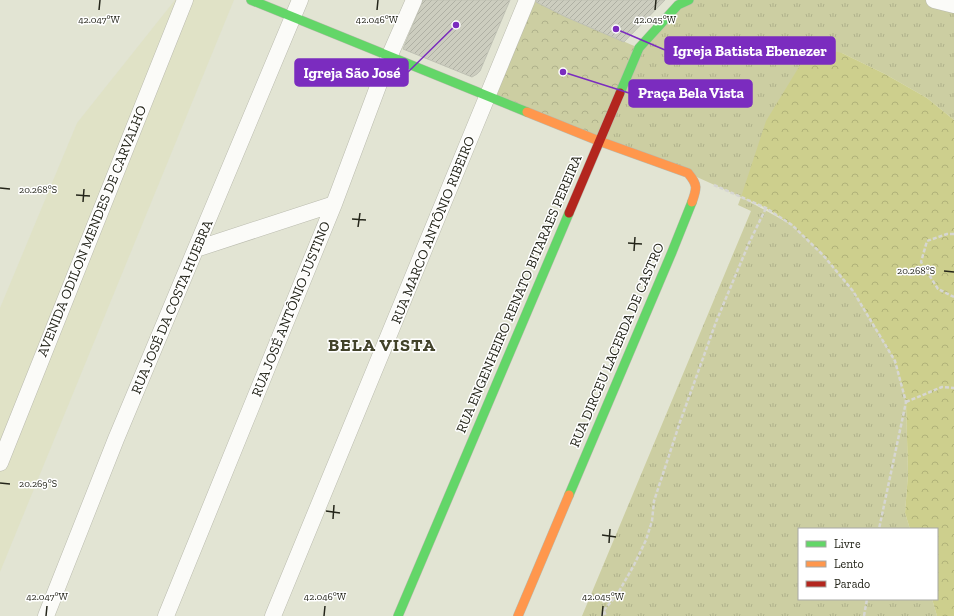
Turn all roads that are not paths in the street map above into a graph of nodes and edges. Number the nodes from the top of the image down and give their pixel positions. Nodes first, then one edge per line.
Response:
1 (184, 0) edge
2 (252, 0) edge
3 (300, 0) edge
4 (414, 0) edge
5 (527, 0) edge
6 (689, 0) edge
7 (934, 0) edge
8 (954, 5) edge
9 (293, 18) junction
10 (389, 57) junction
11 (488, 97) junction
12 (599, 141) junction
13 (334, 204) junction
14 (196, 249) junction
15 (0, 463) edge
16 (46, 616) edge
17 (166, 616) edge
18 (273, 616) edge
19 (398, 616) edge
20 (518, 616) edge

1 - 15 street, AVENIDA ODILON MENDES DE CARVALHO
2 - 9 street
3 - 9 street, RUA JOSÉ DA COSTA HUEBRA
4 - 10 street, RUA JOSÉ ANTÔNIO JUSTINO
5 - 11 street, RUA MARCO ANTÔNIO RIBEIRO
6 - 12 street, RUA ENGENHEIRO RENATO BITARAES PEREIRA
7 - 8 street
9 - 10 street
9 - 14 street, RUA JOSÉ DA COSTA HUEBRA
10 - 11 street
10 - 13 street, RUA JOSÉ ANTÔNIO JUSTINO
11 - 12 street
11 - 18 street, RUA MARCO ANTÔNIO RIBEIRO
12 - 19 street, RUA ENGENHEIRO RENATO BITARAES PEREIRA
12 - 20 street, RUA DIRCEU LACERDA DE CASTRO
13 - 14 street
13 - 17 street, RUA JOSÉ ANTÔNIO JUSTINO
14 - 16 street, RUA JOSÉ DA COSTA HUEBRA

